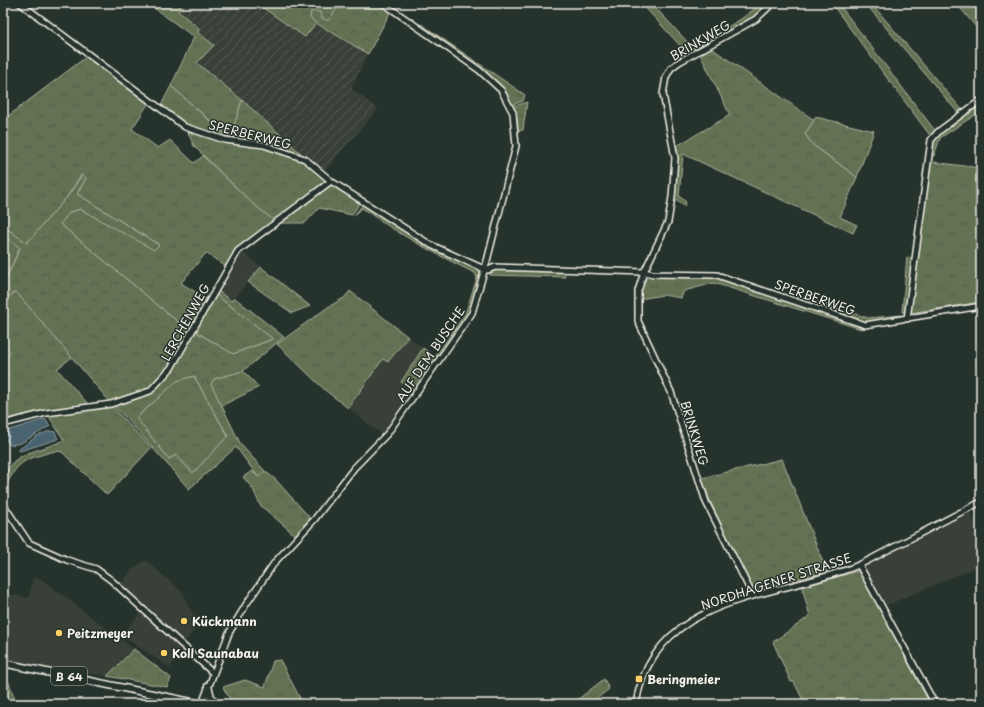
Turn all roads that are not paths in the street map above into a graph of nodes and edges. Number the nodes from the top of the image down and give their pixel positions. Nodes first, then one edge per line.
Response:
1 (20, 3) edge
2 (383, 3) edge
3 (773, 3) edge
4 (981, 100) edge
5 (330, 180) junction
6 (487, 261) junction
7 (495, 267) junction
8 (484, 269) junction
9 (644, 272) junction
10 (981, 306) edge
11 (907, 319) junction
12 (3, 424) edge
13 (981, 502) edge
14 (3, 504) edge
15 (860, 565) junction
16 (753, 596) junction
17 (3, 663) edge
18 (213, 673) junction
19 (208, 686) junction
20 (201, 704) edge
21 (216, 704) edge
22 (636, 704) edge
23 (935, 704) edge

1 - 5 street, SPERBERWEG
2 - 6 street, AUF DEM BUSCHE
3 - 9 street, BRINKWEG
4 - 11 street
5 - 8 street, SPERBERWEG
5 - 12 street, LERCHENWEG
6 - 7 street
6 - 8 street, AUF DEM BUSCHE
7 - 8 street
7 - 9 street
8 - 18 street, AUF DEM BUSCHE
9 - 11 street, SPERBERWEG
9 - 16 street, BRINKWEG
10 - 11 street, SPERBERWEG
13 - 15 street, NORDHAGENER STRASSE
14 - 18 street
15 - 16 street, NORDHAGENER STRASSE
15 - 23 street
16 - 22 street, NORDHAGENER STRASSE
17 - 20 main road, B 64
18 - 19 street, AUF DEM BUSCHE
19 - 20 street, AUF DEM BUSCHE
19 - 21 main road

